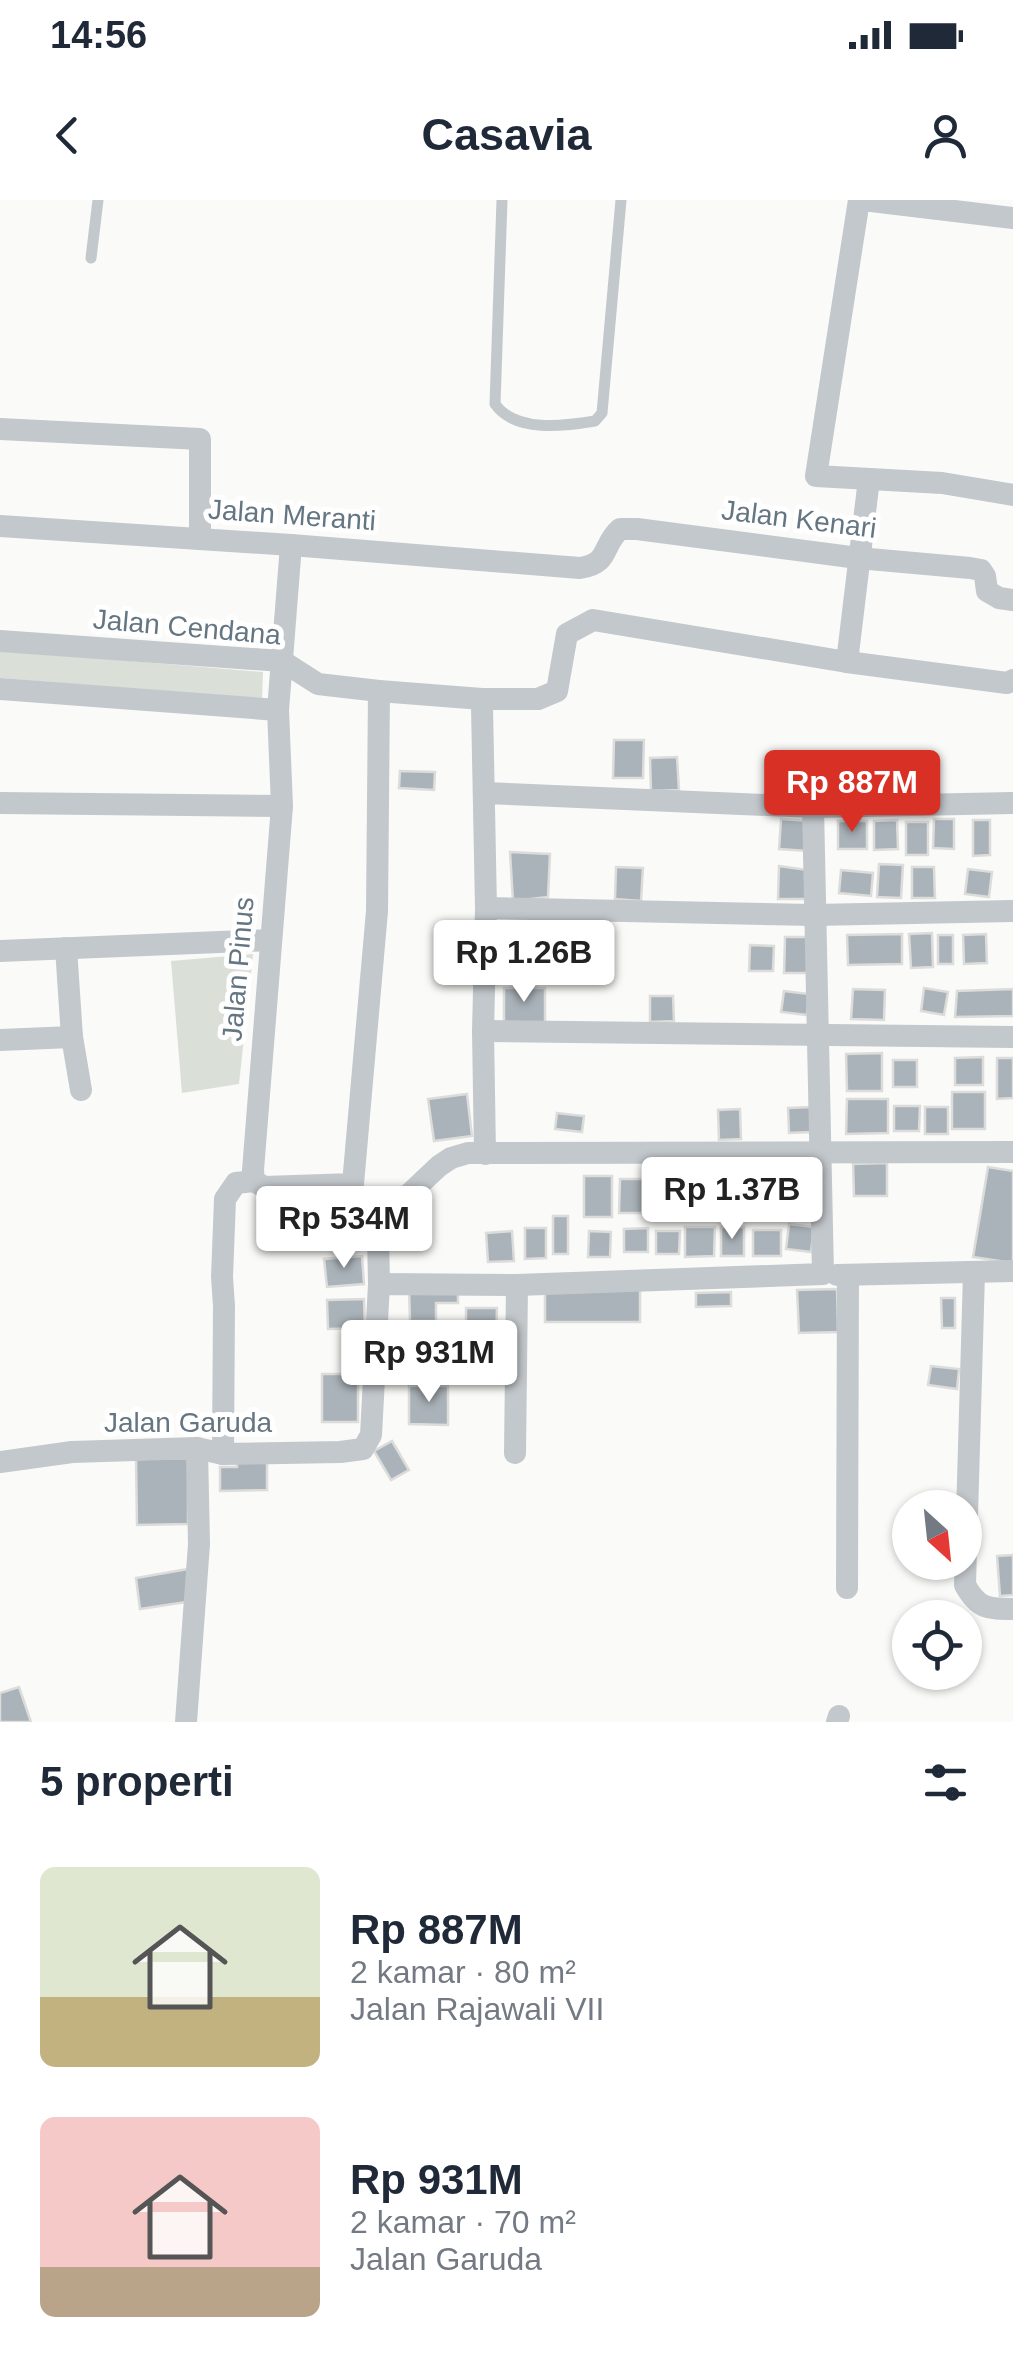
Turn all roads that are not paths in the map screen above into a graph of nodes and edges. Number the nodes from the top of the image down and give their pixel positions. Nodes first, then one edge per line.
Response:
1 (98, 200) edge
2 (502, 200) edge
3 (621, 200) edge
4 (861, 200) edge
5 (1013, 218) edge
6 (91, 258) dead end
7 (0, 429) edge
8 (869, 479) junction
9 (1013, 494) edge
10 (0, 526) edge
11 (200, 539) junction
12 (291, 544) junction
13 (858, 558) junction
14 (580, 568) joint
15 (1013, 600) edge
16 (0, 641) edge
17 (282, 661) junction
18 (847, 662) junction
19 (1013, 680) edge
20 (0, 689) edge
21 (379, 690) junction
22 (482, 702) junction
23 (278, 710) junction
24 (484, 793) junction
25 (0, 803) edge
26 (1013, 803) edge
27 (282, 806) junction
28 (813, 807) junction
29 (486, 908) junction
30 (1013, 910) edge
31 (814, 915) junction
32 (270, 940) junction
33 (66, 948) junction
34 (0, 951) edge
35 (483, 1031) junction
36 (819, 1036) junction
37 (1013, 1037) edge
38 (72, 1038) junction
39 (0, 1040) edge
40 (81, 1090) dead end
41 (1013, 1152) edge
42 (821, 1153) junction
43 (486, 1154) junction
44 (254, 1180) junction
45 (1013, 1271) edge
46 (974, 1272) junction
47 (823, 1274) junction
48 (848, 1275) junction
49 (379, 1284) junction
50 (517, 1286) junction
51 (198, 1448) junction
52 (515, 1453) dead end
53 (223, 1454) junction
54 (0, 1462) edge
55 (847, 1588) dead end
56 (1013, 1610) edge
57 (186, 1722) edge

1 - 6 lane
2 - 3 lane
4 - 5 street
4 - 8 street
7 - 11 street
8 - 9 street
8 - 13 street
10 - 11 street, Jalan Meranti
11 - 12 street, Jalan Meranti
12 - 14 street, Jalan Meranti
12 - 17 street, Jalan Pinus
13 - 14 street, Jalan Kenari
13 - 15 street, Jalan Kenari
13 - 18 street
16 - 17 street, Jalan Cendana
17 - 21 street, Jalan Cendana
17 - 23 street, Jalan Pinus
18 - 19 street
18 - 22 street, Jalan Cendana
20 - 23 street
21 - 22 street, Jalan Cendana
21 - 44 street
22 - 24 street
23 - 27 street, Jalan Pinus
24 - 28 street
24 - 29 street
25 - 27 street
26 - 28 street
27 - 32 street, Jalan Pinus
28 - 31 street
29 - 31 street
29 - 35 street
30 - 31 street
31 - 36 street
32 - 33 street
32 - 44 street, Jalan Pinus
33 - 34 street
33 - 38 street
35 - 36 street
35 - 43 street
36 - 37 street
36 - 42 street
38 - 39 street
38 - 40 street
41 - 42 street
42 - 43 street
42 - 47 street
43 - 49 street
44 - 53 street
45 - 46 street
46 - 48 street
46 - 56 street
47 - 48 street
47 - 50 street
48 - 55 street
49 - 50 street
49 - 53 street, Jalan Garuda
50 - 52 street
51 - 53 street, Jalan Garuda
51 - 54 street, Jalan Garuda
51 - 57 street

